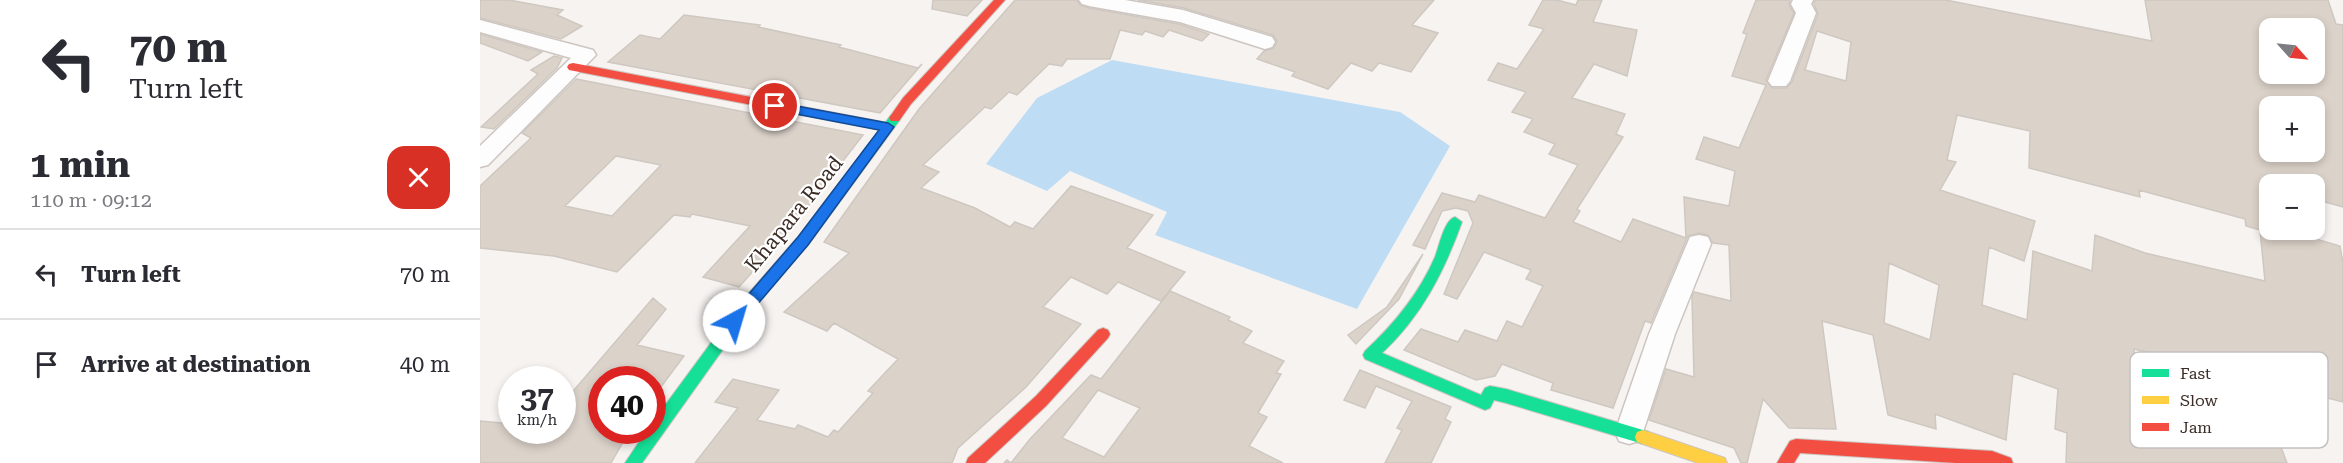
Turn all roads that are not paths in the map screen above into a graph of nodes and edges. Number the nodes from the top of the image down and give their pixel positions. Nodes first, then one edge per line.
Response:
1 (1000, 0) edge
2 (1089, 0) edge
3 (1803, 0) edge
4 (480, 26) edge
5 (1265, 42) dead end
6 (573, 67) junction
7 (1779, 81) dead end
8 (888, 127) junction
9 (480, 159) edge
10 (1455, 222) dead end
11 (1699, 244) dead end
12 (1103, 333) dead end
13 (1629, 432) junction
14 (633, 463) edge
15 (974, 463) edge
16 (1719, 463) edge
17 (1785, 463) edge
18 (2005, 463) edge

1 - 8 street, Khapara Road
2 - 5 street
3 - 7 street
4 - 6 street
6 - 8 street
6 - 9 street
8 - 14 street, Khapara Road
10 - 13 street
11 - 13 street
12 - 15 street
13 - 16 street
17 - 18 street

